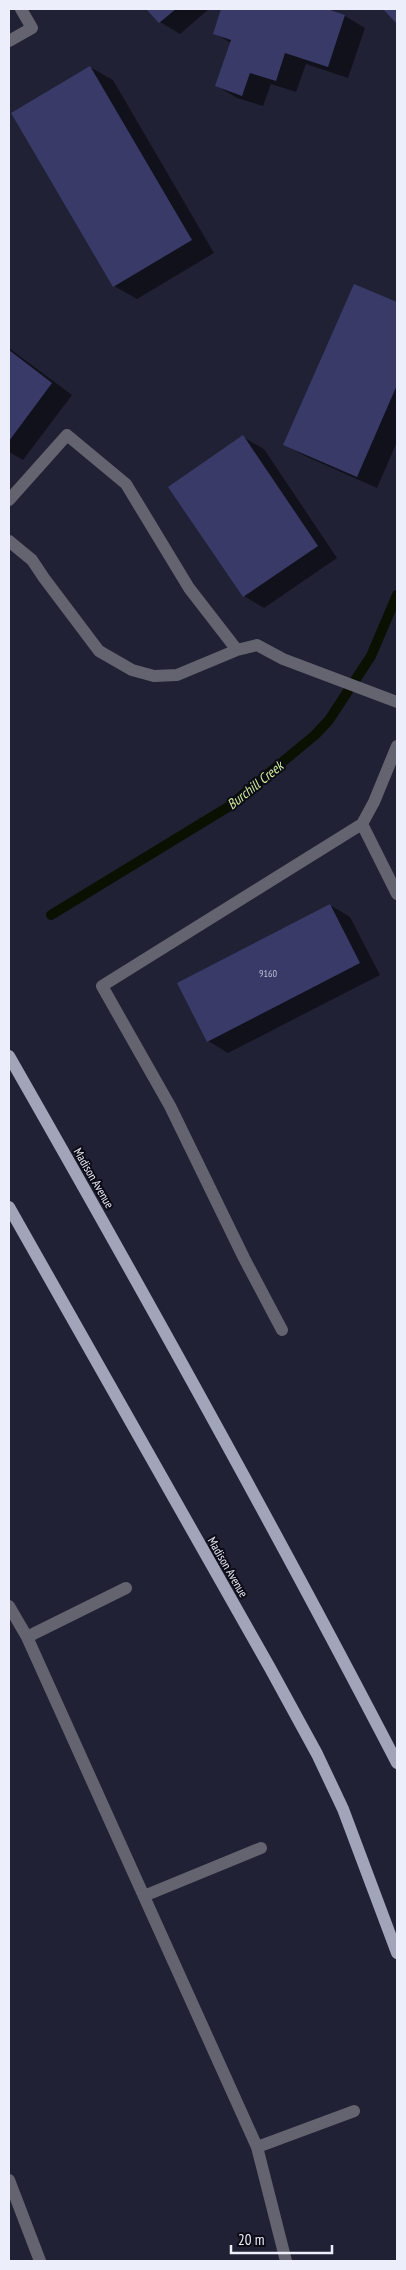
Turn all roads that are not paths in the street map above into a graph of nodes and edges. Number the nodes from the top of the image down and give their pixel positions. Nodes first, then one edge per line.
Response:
1 (21, 9) edge
2 (9, 41) edge
3 (9, 500) edge
4 (9, 541) edge
5 (237, 650) junction
6 (397, 702) edge
7 (397, 746) edge
8 (362, 824) junction
9 (397, 894) edge
10 (9, 1056) edge
11 (9, 1207) edge
12 (282, 1330) dead end
13 (126, 1588) dead end
14 (9, 1606) edge
15 (27, 1637) junction
16 (397, 1763) edge
17 (260, 1848) dead end
18 (144, 1896) junction
19 (397, 1953) edge
20 (354, 2111) dead end
21 (257, 2147) junction
22 (9, 2180) edge
23 (40, 2261) edge
24 (286, 2261) edge

1 - 2 street
3 - 5 street
4 - 5 street
5 - 6 street
7 - 8 street
8 - 9 street
8 - 12 street
10 - 16 main road, Madison Avenue
11 - 19 main road, Madison Avenue
13 - 15 street
14 - 15 street
15 - 18 street
17 - 18 street
18 - 21 street
20 - 21 street
21 - 24 street
22 - 23 street

